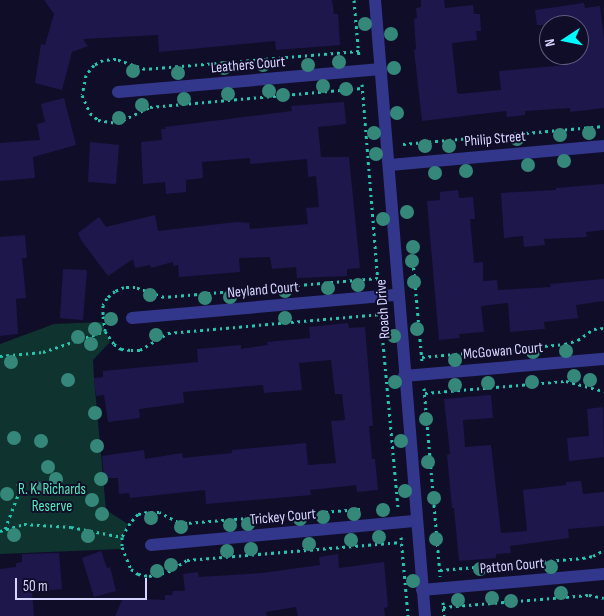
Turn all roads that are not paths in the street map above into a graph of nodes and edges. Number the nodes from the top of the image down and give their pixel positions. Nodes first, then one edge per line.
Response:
1 (375, 0) edge
2 (381, 69) junction
3 (118, 92) dead end
4 (604, 146) edge
5 (390, 164) junction
6 (397, 295) junction
7 (132, 318) dead end
8 (604, 359) edge
9 (404, 376) junction
10 (417, 521) junction
11 (152, 545) dead end
12 (604, 574) edge
13 (422, 590) junction
14 (425, 616) edge

1 - 2 street, Roach Drive
2 - 3 street, Leathers Court
2 - 5 street, Roach Drive
4 - 5 street, Philip Street
5 - 6 street, Roach Drive
6 - 7 street, Neyland Court
6 - 9 street, Roach Drive
8 - 9 street, McGowan Court
9 - 10 street, Roach Drive
10 - 11 street, Trickey Court
10 - 13 street, Roach Drive
12 - 13 street, Patton Court
13 - 14 street, Roach Drive

